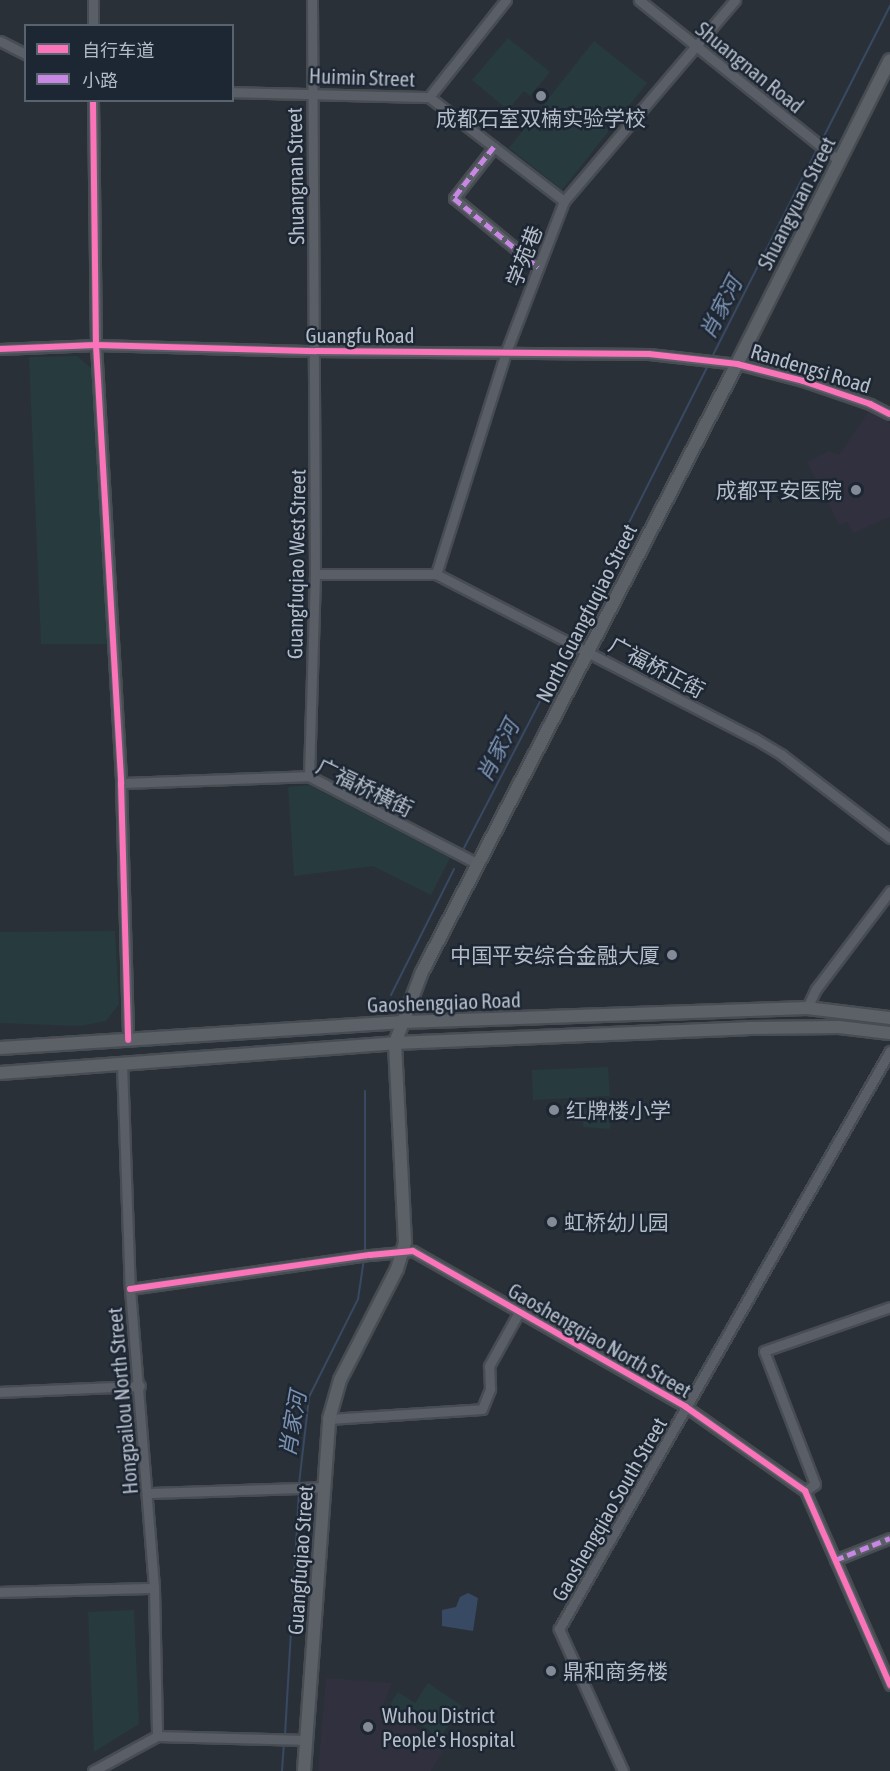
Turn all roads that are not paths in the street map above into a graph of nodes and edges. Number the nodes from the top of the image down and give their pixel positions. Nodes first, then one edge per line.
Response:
1 (93, 0) edge
2 (312, 0) edge
3 (506, 0) edge
4 (639, 0) edge
5 (735, 0) edge
6 (93, 24) edge
7 (0, 41) edge
8 (696, 47) junction
9 (24, 53) edge
10 (890, 60) edge
11 (234, 92) edge
12 (312, 93) junction
13 (429, 97) junction
14 (93, 102) edge
15 (494, 147) junction
16 (839, 160) junction
17 (564, 201) junction
18 (538, 267) junction
19 (96, 345) junction
20 (0, 350) edge
21 (316, 351) junction
22 (506, 352) junction
23 (719, 362) joint
24 (737, 364) junction
25 (890, 414) edge
26 (315, 574) junction
27 (436, 574) junction
28 (588, 652) junction
29 (309, 776) junction
30 (121, 783) junction
31 (890, 838) edge
32 (478, 864) junction
33 (890, 891) edge
34 (807, 1008) junction
35 (890, 1018) edge
36 (402, 1022) junction
37 (890, 1033) edge
38 (128, 1040) junction
39 (395, 1043) junction
40 (0, 1048) edge
41 (890, 1051) edge
42 (122, 1064) junction
43 (0, 1073) edge
44 (404, 1251) junction
45 (130, 1288) junction
46 (890, 1307) edge
47 (519, 1312) junction
48 (140, 1386) junction
49 (0, 1392) edge
50 (686, 1407) junction
51 (329, 1419) junction
52 (325, 1487) junction
53 (805, 1491) junction
54 (148, 1493) junction
55 (890, 1538) edge
56 (835, 1560) junction
57 (154, 1588) junction
58 (0, 1592) edge
59 (890, 1685) edge
60 (157, 1736) junction
61 (307, 1740) junction
62 (93, 1771) edge
63 (304, 1771) edge
64 (623, 1771) edge

1 - 6 street
2 - 12 street, Shuangnan Street
3 - 13 street
4 - 8 street, Shuangnan Road
5 - 8 street, 学苑巷
7 - 9 street
8 - 16 street, Shuangnan Road
8 - 17 street, 学苑巷
10 - 16 main road, Shuangyuan Street
11 - 12 street, Huimin Street
12 - 13 street, Huimin Street
12 - 21 street, Shuangnan Street
13 - 15 street, Huimin Street
14 - 19 street
15 - 17 street, Huimin Street
15 - 18 street
16 - 24 main road, Shuangyuan Street
17 - 18 street, 学苑巷
18 - 22 street, 学苑巷
19 - 20 street, Guangfu Road
19 - 21 street, Guangfu Road
19 - 30 street
21 - 22 street, Guangfu Road
21 - 26 street, Guangfuqiao West Street
22 - 23 street, Guangfu Road
22 - 27 street, 学苑巷
23 - 24 street, Randengsi Road
24 - 25 street, Randengsi Road
24 - 28 main road, North Guangfuqiao Street
26 - 27 street, 广福桥正街
26 - 29 street, Guangfuqiao West Street
27 - 28 street, 广福桥正街
28 - 31 street, 广福桥正街
28 - 32 main road, North Guangfuqiao Street
29 - 30 street, 广福桥横街
29 - 32 street, 广福桥横街
30 - 38 street
32 - 36 main road, North Guangfuqiao Street
33 - 34 street
34 - 35 main road, Gaoshengqiao Road
34 - 36 main road, Gaoshengqiao Road
36 - 38 main road, Gaoshengqiao Road
36 - 39 main road, North Guangfuqiao Street
37 - 39 main road, Gaoshengqiao Road
38 - 40 main road, Gaoshengqiao Road
39 - 42 main road, Gaoshengqiao Road
39 - 44 main road, Guangfuqiao Street
41 - 50 street, Gaoshengqiao South Street
42 - 43 main road, Gaoshengqiao Road
42 - 45 street, Hongpailou North Street
44 - 45 street, Gaoshengqiao North Street
44 - 47 street, Gaoshengqiao North Street
44 - 51 main road, Guangfuqiao Street
45 - 48 street, Hongpailou North Street
46 - 53 street
47 - 50 street, Gaoshengqiao North Street
47 - 51 street
48 - 49 street
48 - 54 street, Hongpailou North Street
50 - 53 street, Gaoshengqiao North Street
50 - 64 street, Gaoshengqiao South Street
51 - 52 main road, Guangfuqiao Street
52 - 54 street
52 - 61 main road, Guangfuqiao Street
53 - 56 street
54 - 57 street, Hongpailou North Street
55 - 56 street
56 - 59 street
57 - 58 street
57 - 60 street, Hongpailou North Street
60 - 61 street
60 - 62 street
61 - 63 main road, Guangfuqiao Street

